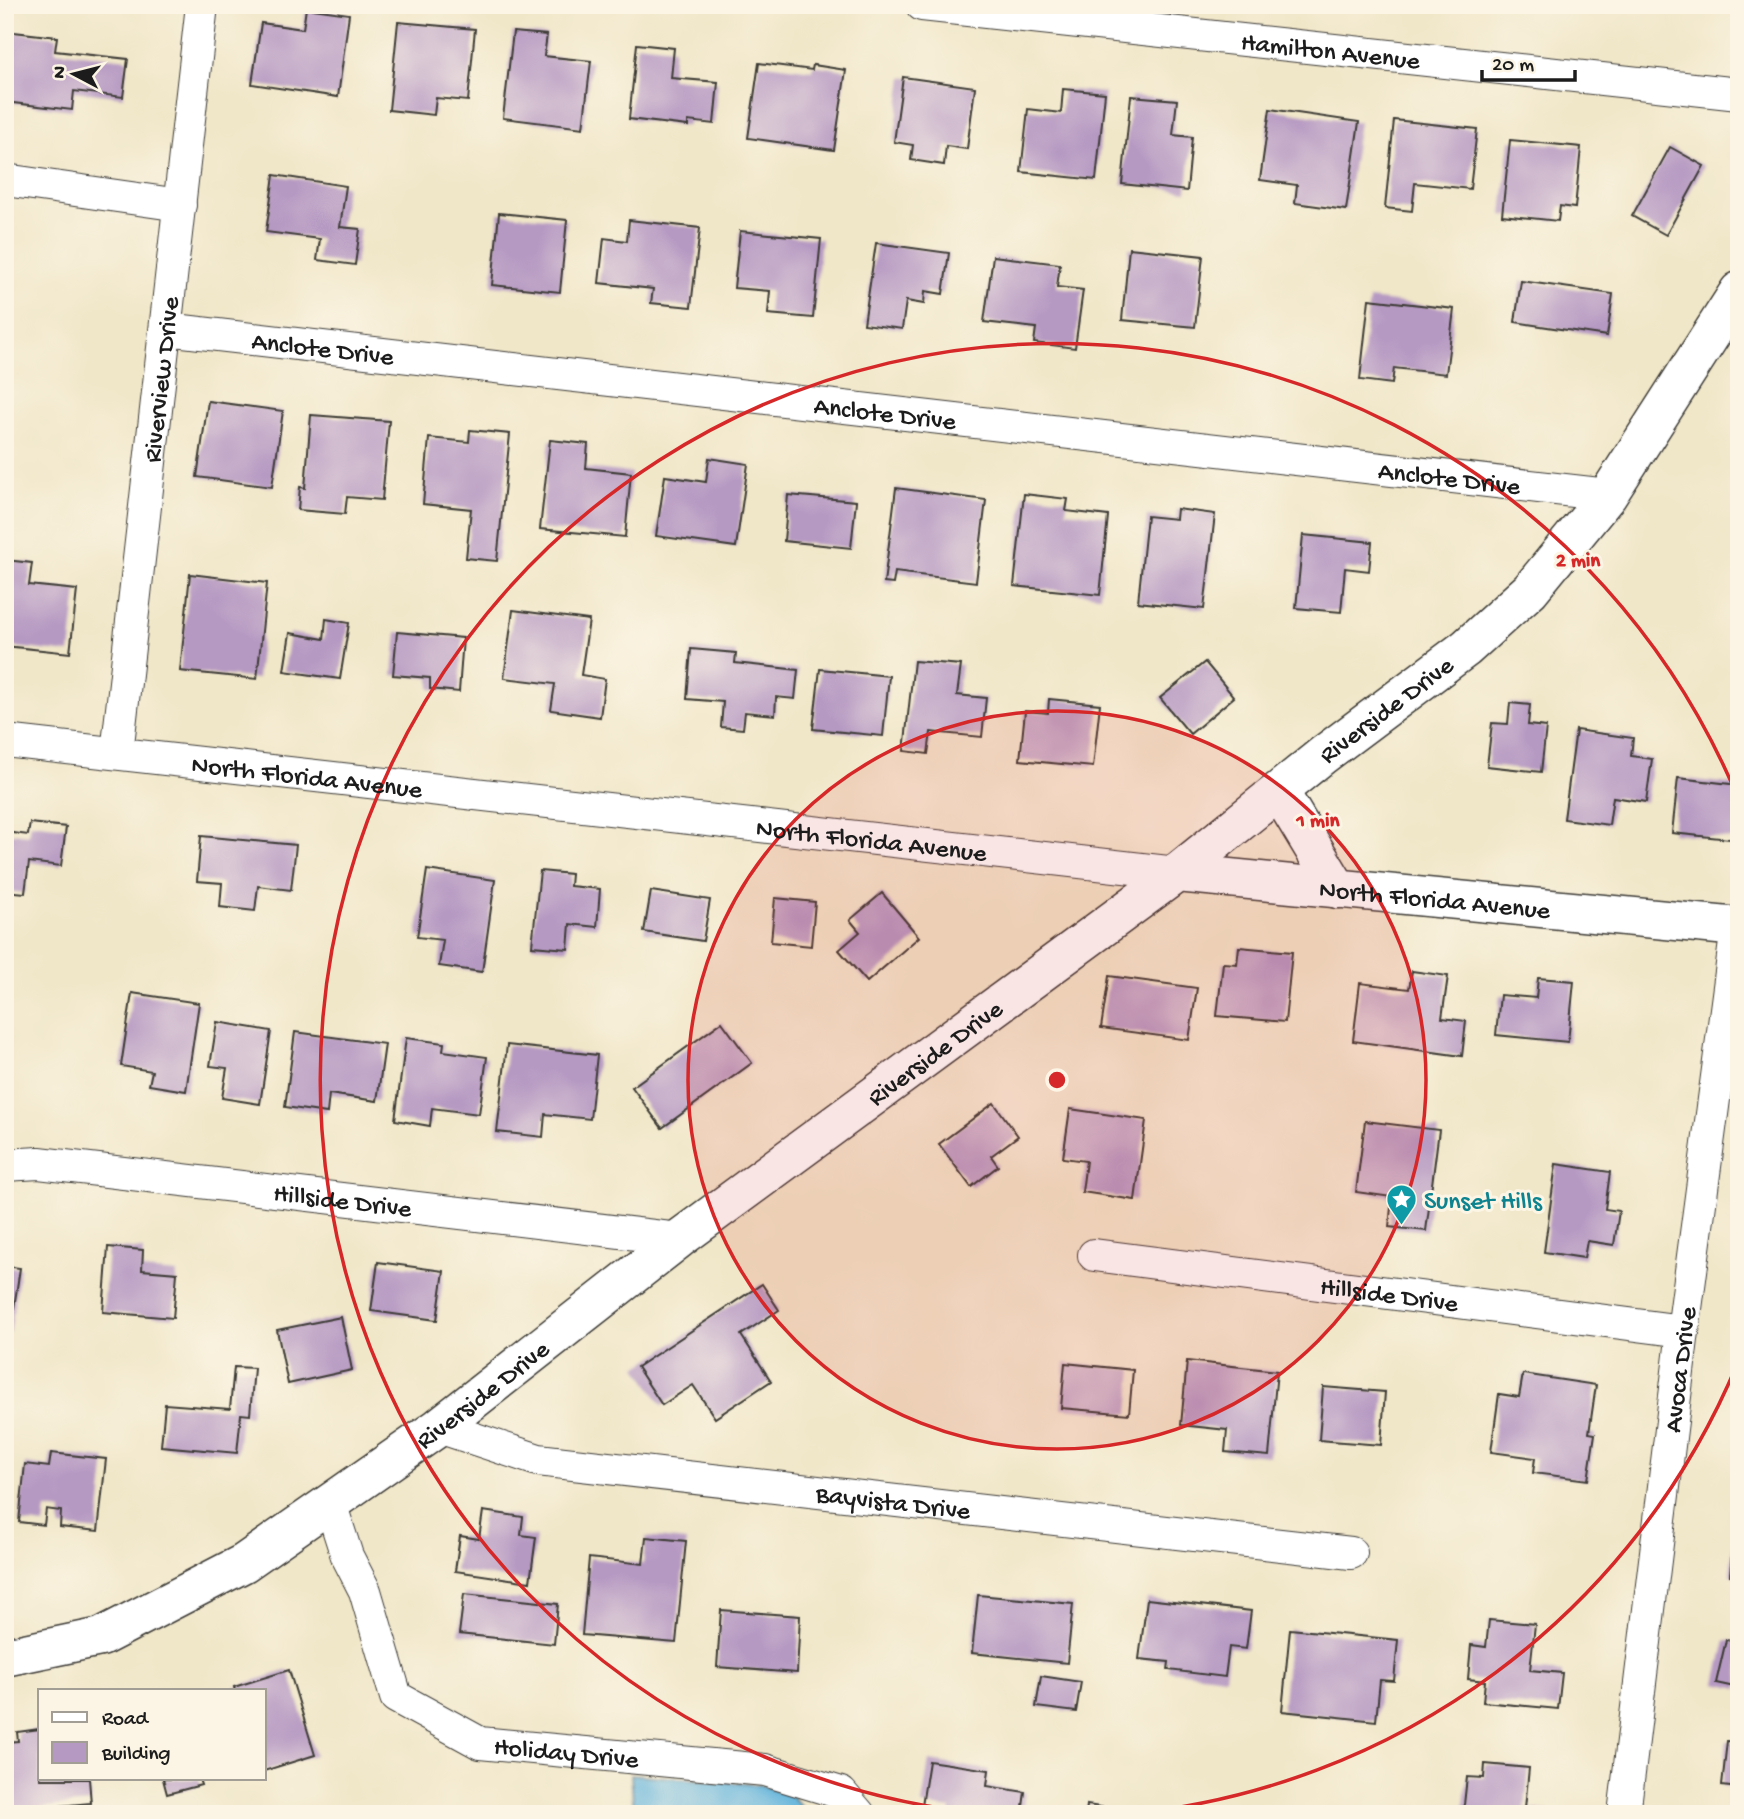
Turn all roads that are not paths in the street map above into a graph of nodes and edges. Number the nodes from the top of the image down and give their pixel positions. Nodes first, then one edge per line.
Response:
1 (202, 5) edge
2 (922, 5) edge
3 (1739, 94) edge
4 (5, 180) edge
5 (180, 205) junction
6 (1739, 292) edge
7 (166, 329) junction
8 (1608, 495) junction
9 (5, 741) edge
10 (117, 753) junction
11 (1279, 791) junction
12 (1177, 873) junction
13 (1338, 889) junction
14 (1738, 927) edge
15 (5, 1165) edge
16 (678, 1239) junction
17 (1094, 1255) dead end
18 (1683, 1331) junction
19 (439, 1427) junction
20 (330, 1503) junction
21 (1351, 1553) dead end
22 (5, 1657) edge
23 (859, 1814) edge
24 (1624, 1814) edge

1 - 5 street, Riverview Drive
2 - 3 street, Hamilton Avenue
4 - 5 street
5 - 7 street, Riverview Drive
6 - 8 street, Riverside Drive
7 - 8 street, Anclote Drive
7 - 10 street, Riverview Drive
8 - 11 street, Riverside Drive
9 - 10 street, North Florida Avenue
10 - 12 street, North Florida Avenue
11 - 12 street, Riverside Drive
11 - 13 street
12 - 13 street, North Florida Avenue
12 - 16 street, Riverside Drive
13 - 14 street, North Florida Avenue
14 - 18 street, Avoca Drive
15 - 16 street, Hillside Drive
16 - 19 street, Riverside Drive
17 - 18 street, Hillside Drive
18 - 24 street, Avoca Drive
19 - 20 street, Riverside Drive
19 - 21 street, Bayvista Drive
20 - 22 street, Riverside Drive
20 - 23 street, Holiday Drive

